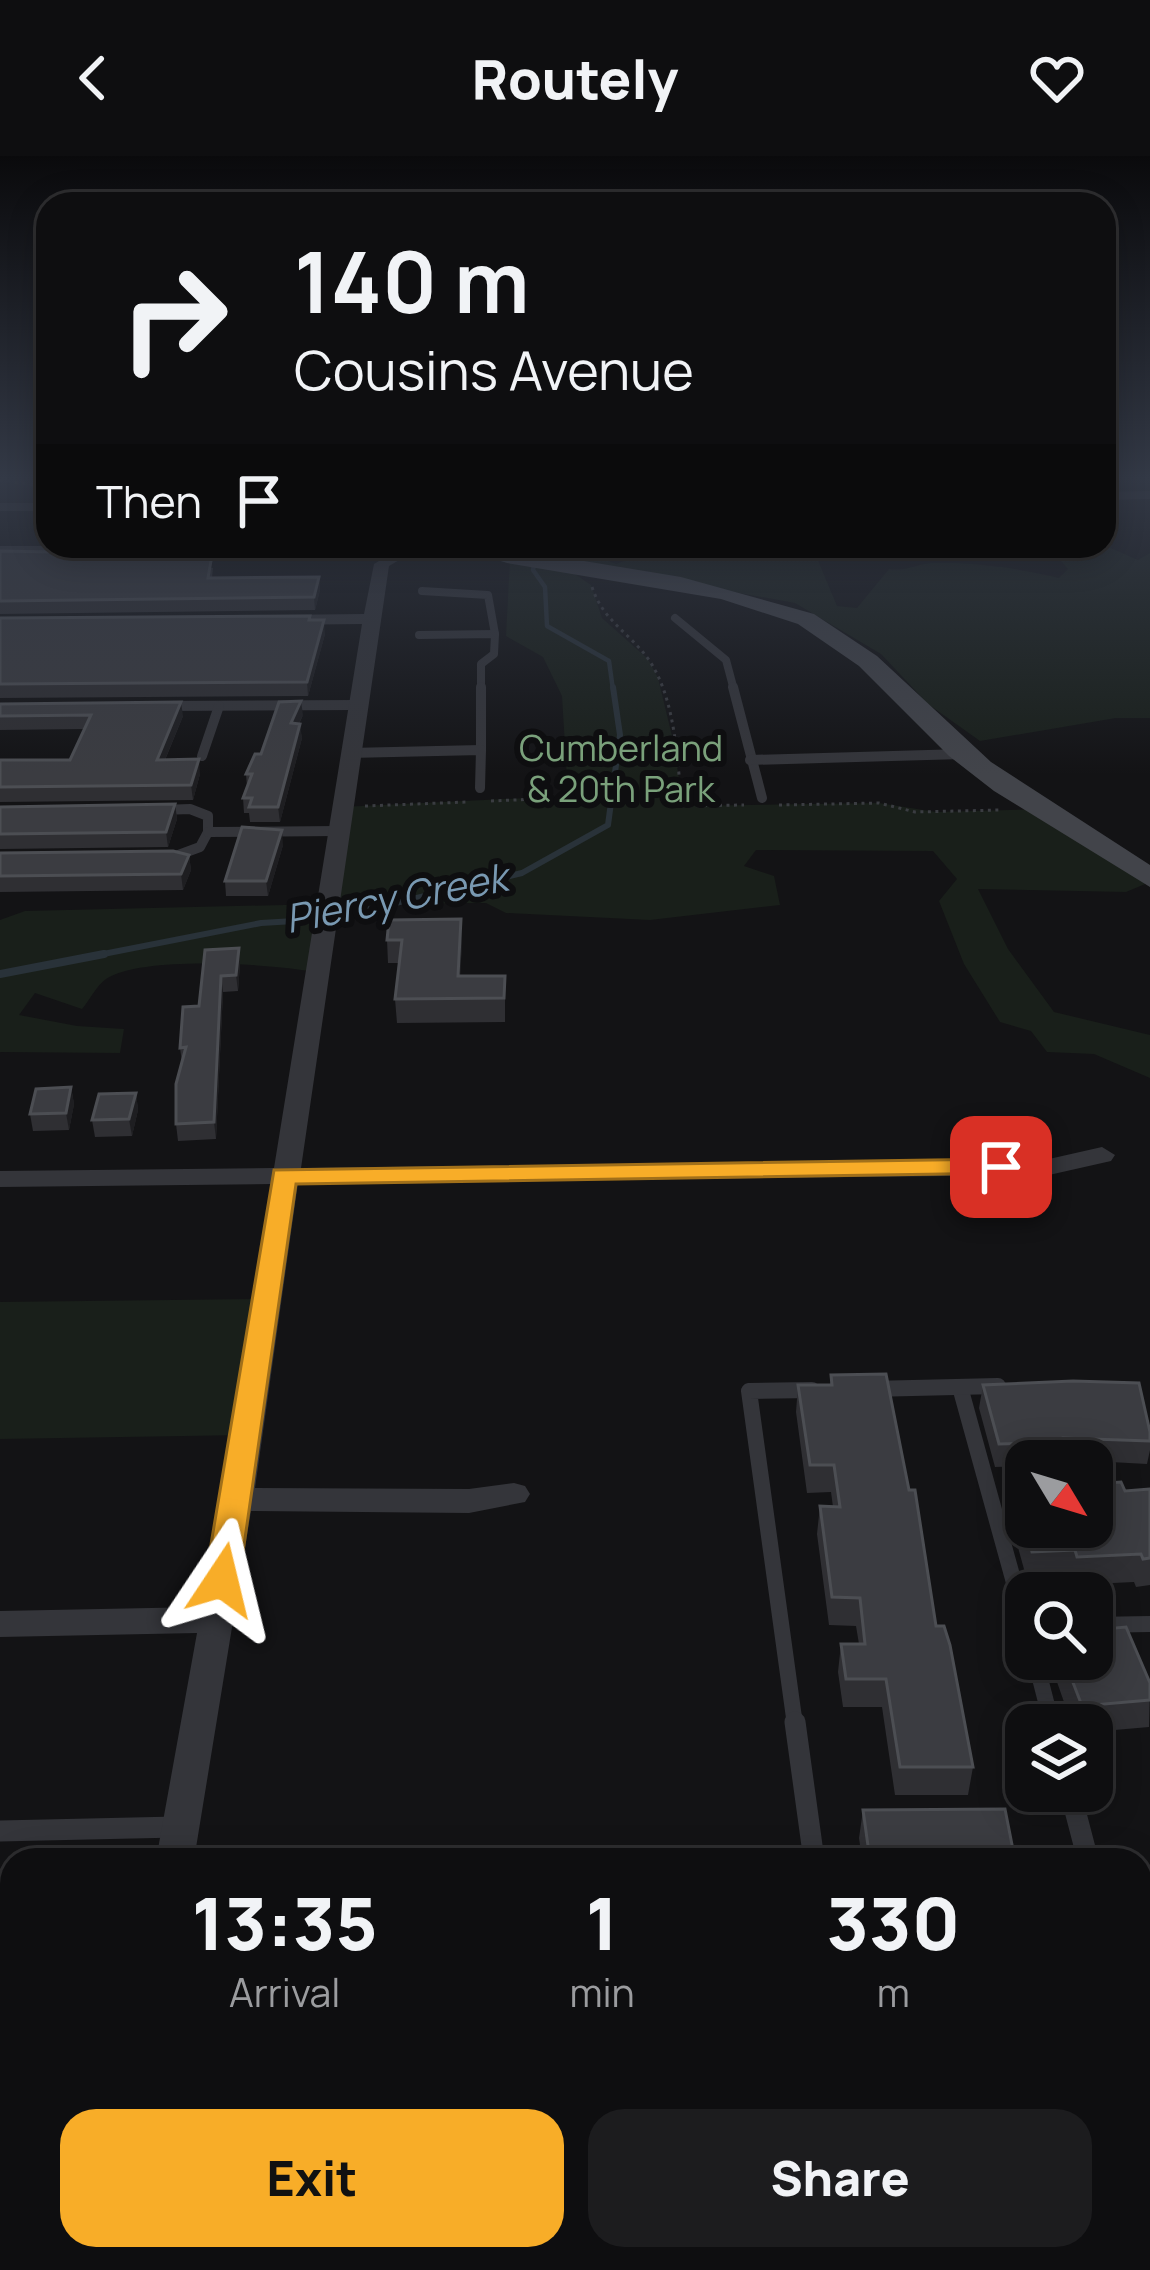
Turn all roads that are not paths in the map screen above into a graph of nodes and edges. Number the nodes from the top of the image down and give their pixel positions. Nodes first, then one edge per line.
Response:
1 (379, 578) edge
2 (616, 578) edge
3 (422, 591) dead end
4 (675, 618) dead end
5 (371, 619) junction
6 (259, 620) edge
7 (495, 634) junction
8 (419, 635) dead end
9 (356, 705) junction
10 (154, 706) edge
11 (219, 706) junction
12 (481, 750) junction
13 (349, 753) junction
14 (963, 754) junction
15 (202, 756) edge
16 (750, 760) junction
17 (480, 788) dead end
18 (766, 801) road end
19 (142, 810) edge
20 (337, 831) junction
21 (208, 832) junction
22 (157, 857) edge
23 (1150, 878) edge
24 (1102, 1155) dead end
25 (284, 1176) junction
26 (0, 1179) edge
27 (1027, 1386) edge
28 (960, 1387) junction
29 (859, 1389) edge
30 (837, 1390) edge
31 (514, 1494) dead end
32 (236, 1499) junction
33 (1011, 1572) edge
34 (214, 1620) junction
35 (0, 1624) edge
36 (1150, 1624) edge
37 (1113, 1625) edge
38 (1075, 1812) edge
39 (182, 1827) junction
40 (0, 1831) edge
41 (178, 1848) edge
42 (812, 1848) edge
43 (1085, 1848) edge

1 - 5 street
2 - 14 street
3 - 7 lane
4 - 16 lane
5 - 6 street
5 - 9 street
7 - 8 lane
7 - 12 lane
9 - 11 lane
9 - 13 street
10 - 11 lane
11 - 15 lane
12 - 13 lane
12 - 17 lane
13 - 20 street
14 - 16 lane
14 - 23 street
16 - 18 lane
19 - 21 lane
20 - 21 lane
20 - 25 street
21 - 22 lane
24 - 25 street
25 - 26 street
25 - 32 street
27 - 28 lane
28 - 29 lane
28 - 33 lane
30 - 42 lane
31 - 32 street
32 - 34 street
34 - 35 street
34 - 39 street
36 - 37 lane
38 - 43 lane
39 - 40 lane
39 - 41 street

